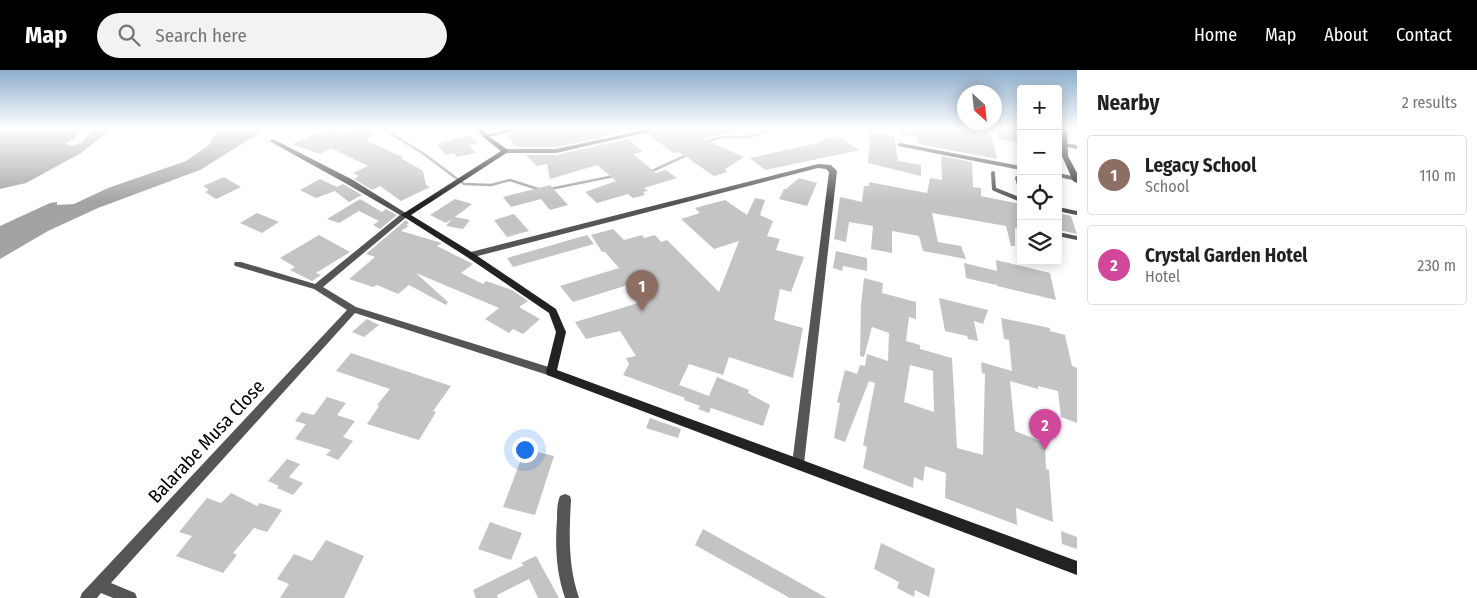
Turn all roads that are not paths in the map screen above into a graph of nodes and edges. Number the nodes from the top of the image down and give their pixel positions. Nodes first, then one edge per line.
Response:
1 (295, 153) edge
2 (503, 153) edge
3 (940, 153) edge
4 (1065, 153) edge
5 (1017, 167) edge
6 (992, 173) dead end
7 (1062, 176) edge
8 (1076, 180) edge
9 (1017, 199) edge
10 (1062, 210) edge
11 (1077, 213) edge
12 (405, 215) junction
13 (1062, 235) edge
14 (1077, 238) edge
15 (470, 255) junction
16 (238, 264) dead end
17 (317, 287) junction
18 (353, 309) junction
19 (551, 372) junction
20 (798, 464) junction
21 (565, 500) dead end
22 (1077, 568) edge
23 (99, 585) junction
24 (87, 598) edge
25 (130, 598) edge
26 (572, 598) edge

1 - 12 street
2 - 12 street
3 - 5 street
4 - 8 street
6 - 9 lane
7 - 8 street
10 - 11 lane
12 - 15 street
12 - 17 street
13 - 14 lane
15 - 19 street
15 - 20 street
16 - 17 street
17 - 18 street
18 - 19 street
18 - 23 street, Balarabe Musa Close
19 - 20 street
20 - 22 street
21 - 26 street
23 - 24 street, Balarabe Musa Close
23 - 25 street

